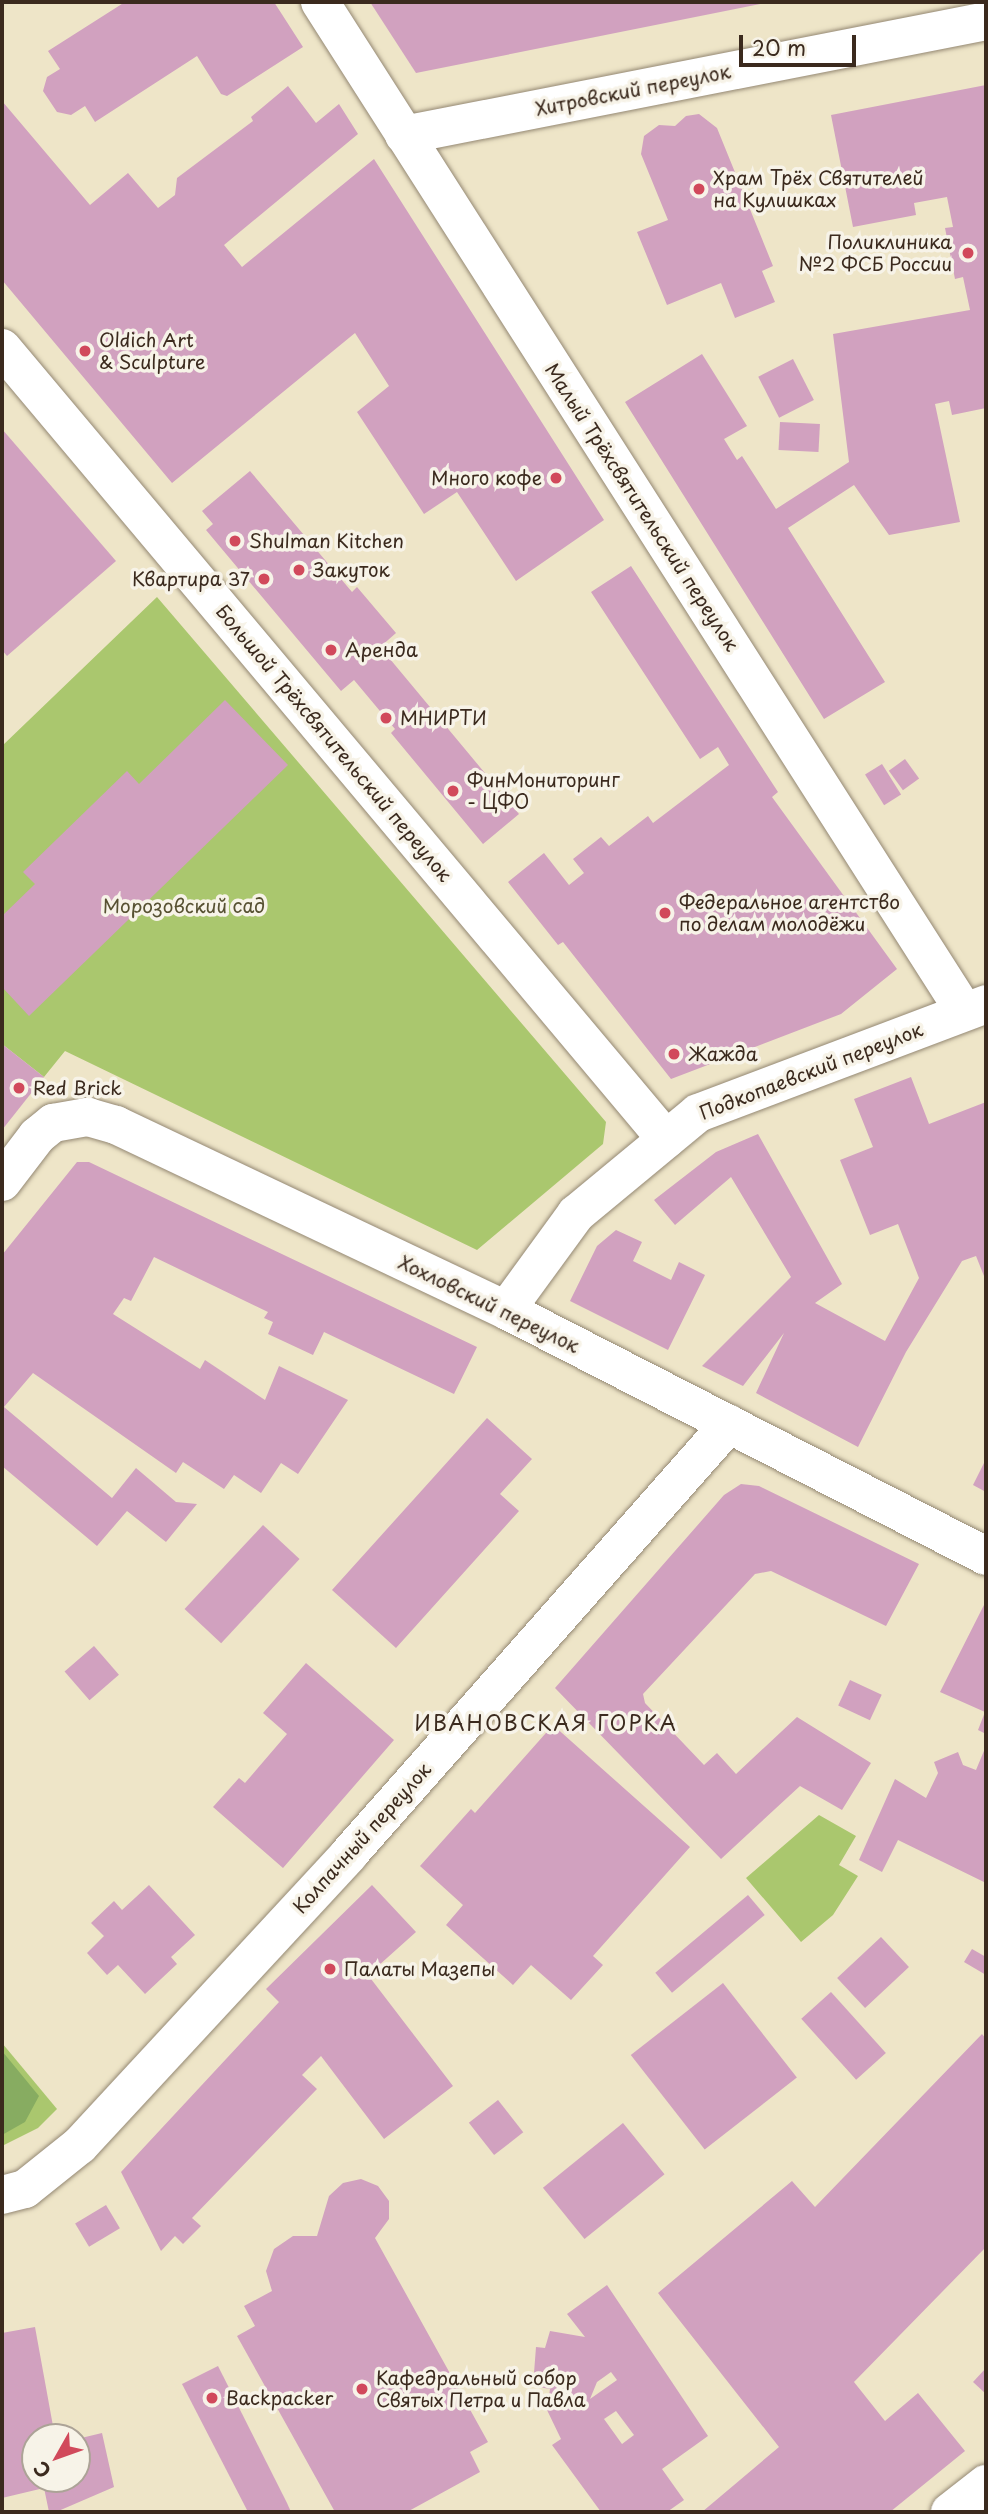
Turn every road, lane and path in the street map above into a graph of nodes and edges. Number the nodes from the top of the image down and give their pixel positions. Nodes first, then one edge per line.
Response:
1 (320, 2) edge
2 (986, 21) edge
3 (404, 135) junction
4 (2, 348) edge
5 (975, 1008) edge
6 (666, 1139) junction
7 (2, 1182) edge
8 (506, 1310) junction
9 (729, 1424) junction
10 (986, 1556) edge
11 (2, 2195) edge
12 (986, 2484) edge
13 (950, 2512) edge

1 - 3 street, Малый Трёхсвятительский переулок
2 - 3 street, Хитровский переулок
3 - 5 street, Малый Трёхсвятительский переулок
4 - 6 street, Большой Трёхсвятительский переулок
5 - 6 street, Подкопаевский переулок
6 - 8 street, Подкопаевский переулок
7 - 8 street, Хохловский переулок
8 - 9 street, Хохловский переулок
9 - 10 street, Хохловский переулок
9 - 11 street, Колпачный переулок
12 - 13 street

